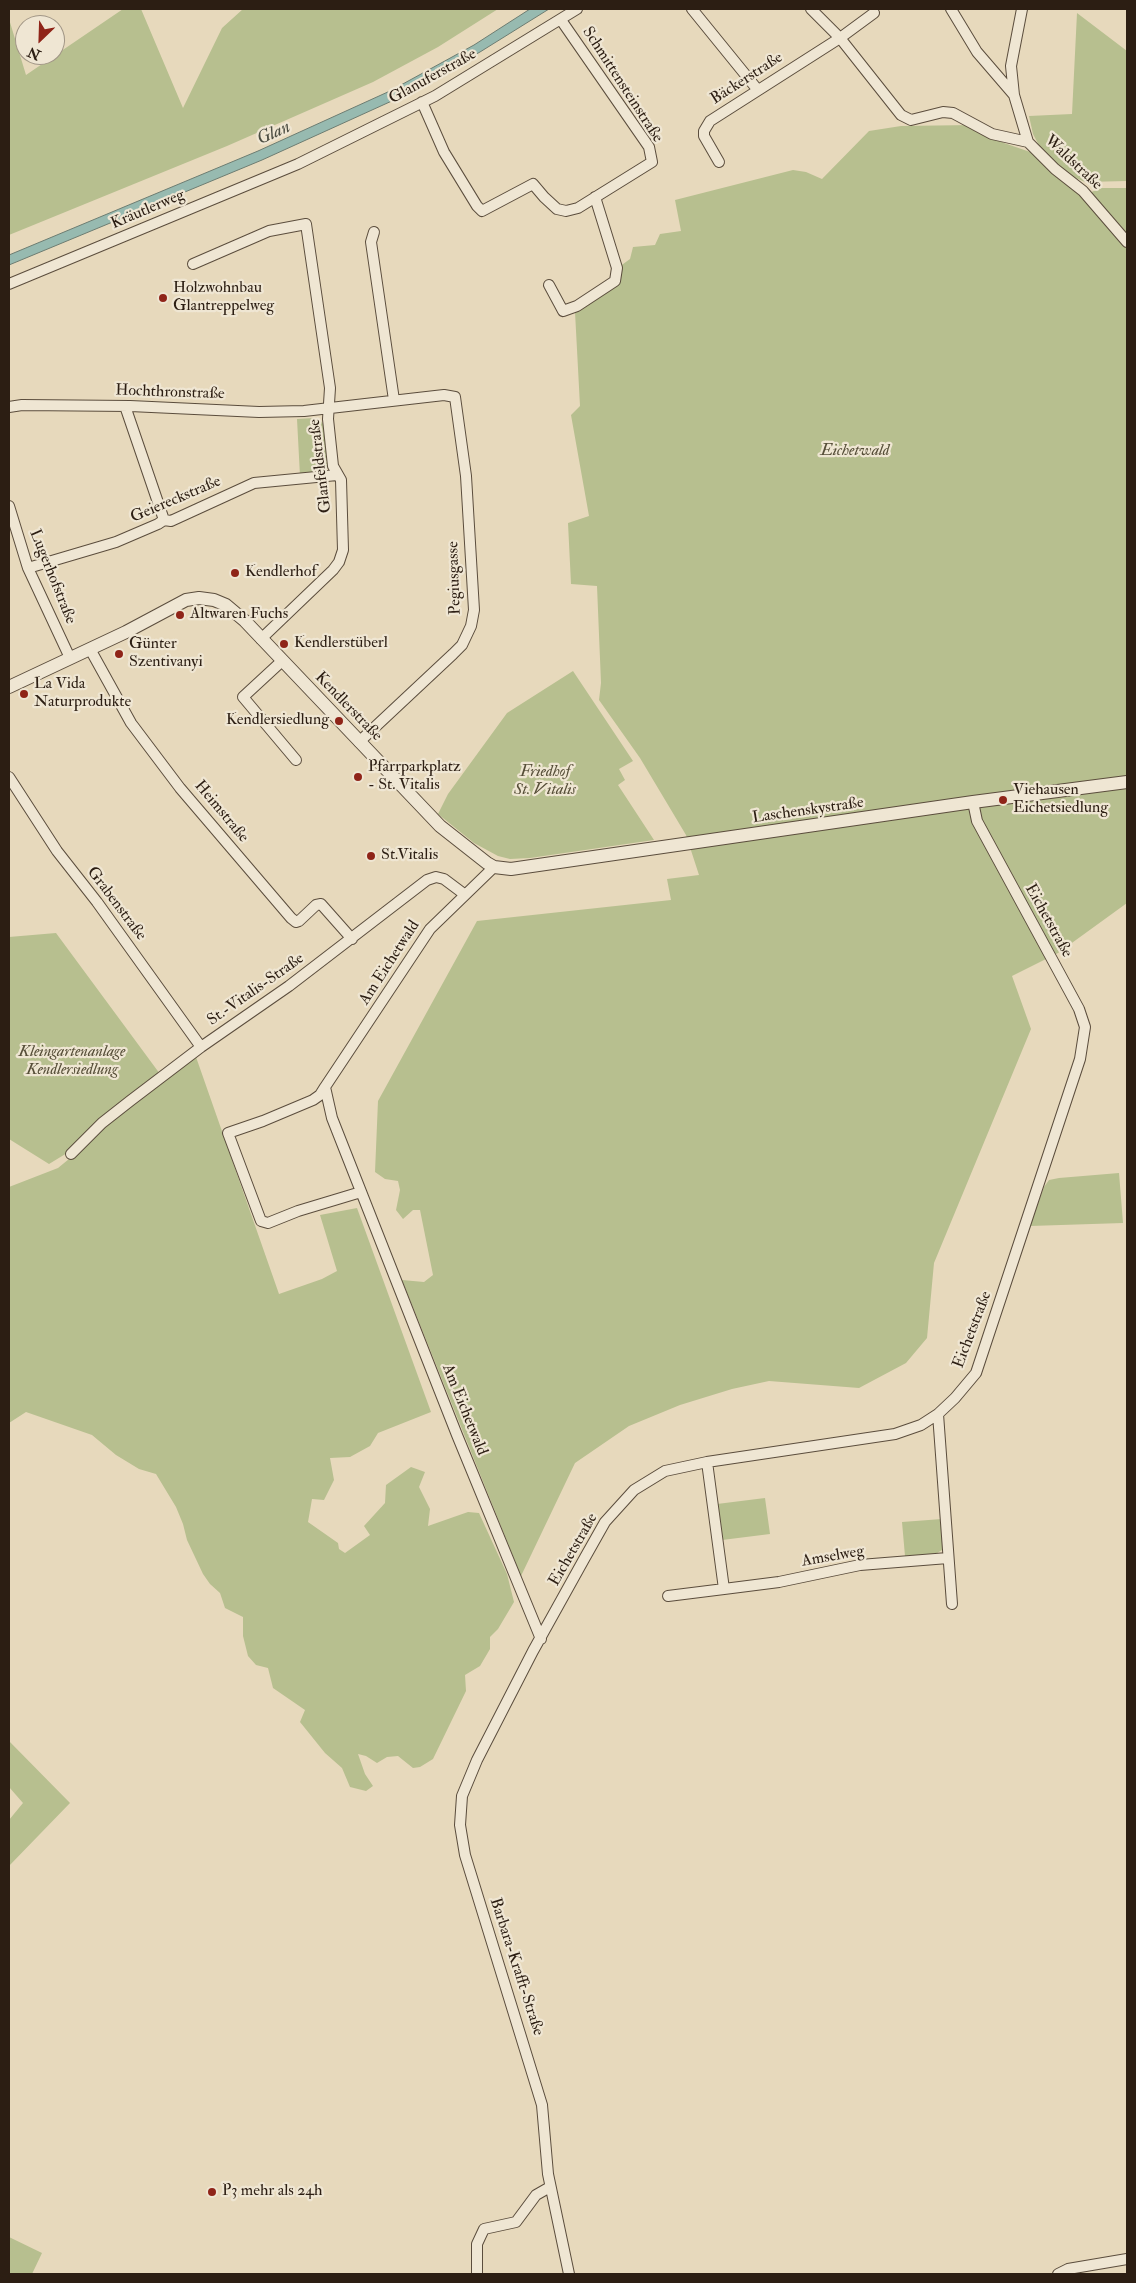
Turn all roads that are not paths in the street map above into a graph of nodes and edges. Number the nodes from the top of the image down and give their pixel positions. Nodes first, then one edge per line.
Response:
1 (577, 9) edge
2 (692, 9) edge
3 (811, 9) edge
4 (951, 9) edge
5 (1022, 9) edge
6 (874, 13) dead end
7 (561, 20) junction
8 (840, 38) junction
9 (757, 89) junction
10 (1014, 95) junction
11 (422, 102) junction
12 (1028, 142) junction
13 (719, 162) dead end
14 (298, 164) joint
15 (595, 197) junction
16 (374, 232) dead end
17 (1127, 242) edge
18 (193, 264) dead end
19 (9, 284) edge
20 (549, 285) dead end
21 (456, 397) joint
22 (394, 400) junction
23 (126, 406) junction
24 (9, 407) edge
25 (330, 407) junction
26 (337, 475) junction
27 (9, 506) edge
28 (164, 520) junction
29 (28, 568) junction
30 (261, 639) junction
31 (90, 649) junction
32 (70, 658) junction
33 (282, 661) junction
34 (9, 687) edge
35 (359, 742) junction
36 (296, 760) dead end
37 (9, 777) edge
38 (1127, 782) edge
39 (974, 802) junction
40 (494, 867) junction
41 (464, 894) junction
42 (352, 939) junction
43 (201, 1047) junction
44 (325, 1087) junction
45 (71, 1154) dead end
46 (361, 1192) junction
47 (938, 1414) junction
48 (707, 1462) junction
49 (948, 1558) junction
50 (724, 1589) junction
51 (668, 1596) dead end
52 (952, 1604) dead end
53 (541, 1638) junction
54 (477, 1760) joint
55 (550, 2186) junction
56 (1127, 2259) edge
57 (476, 2274) edge
58 (569, 2274) edge
59 (1058, 2274) edge

1 - 7 street, Glanuferstraße
2 - 9 street
3 - 8 street
4 - 10 street
5 - 10 street, Waldstraße
6 - 8 street, Bäckerstraße
7 - 11 street, Glanuferstraße
7 - 15 street, Schmittensteinstraße
8 - 9 street, Bäckerstraße
8 - 12 street
9 - 13 street, Bäckerstraße
10 - 12 street, Waldstraße
11 - 14 street, Glanuferstraße
11 - 15 street, Schmittensteinstraße
12 - 17 street, Waldstraße
14 - 19 street, Kräutlerweg
15 - 20 street
16 - 22 street
18 - 25 street, Glanfeldstraße
21 - 22 street, Glanfeldstraße
21 - 35 street, Pegiusgasse
22 - 25 street, Glanfeldstraße
23 - 24 street, Hochthronstraße
23 - 25 street, Hochthronstraße
23 - 28 street
25 - 26 street, Glanfeldstraße
26 - 28 street, Geiereckstraße
26 - 30 street, Glanfeldstraße
27 - 29 street, Lugerhofstraße
28 - 29 street, Geiereckstraße
29 - 32 street, Lugerhofstraße
30 - 31 street, Kendlerstraße
30 - 33 street, Kendlerstraße
31 - 32 street, Kendlerstraße
31 - 42 street, Heimstraße
32 - 34 street, Kendlerstraße
33 - 35 street, Kendlerstraße
33 - 36 street
35 - 40 street, Kendlerstraße
37 - 43 street, Grabenstraße
38 - 39 street, Laschenskystraße
39 - 40 street, Laschenskystraße
39 - 47 street, Eichetstraße
40 - 41 street, Am Eichetwald
41 - 42 street, St.-Vitalis-Straße
41 - 44 street, Am Eichetwald
42 - 43 street, St.-Vitalis-Straße
43 - 45 street, St.-Vitalis-Straße
44 - 46 street, Am Eichetwald
44 - 46 street, Am Eichetwald
46 - 53 street, Am Eichetwald
47 - 48 street, Eichetstraße
47 - 49 street
48 - 50 street
48 - 53 street, Eichetstraße
49 - 50 street, Amselweg
49 - 52 street
50 - 51 street, Amselweg
53 - 54 street, Eichetstraße
54 - 55 street, Barbara-Krafft-Straße
55 - 57 street
55 - 58 street, Barbara-Krafft-Straße
56 - 59 street

